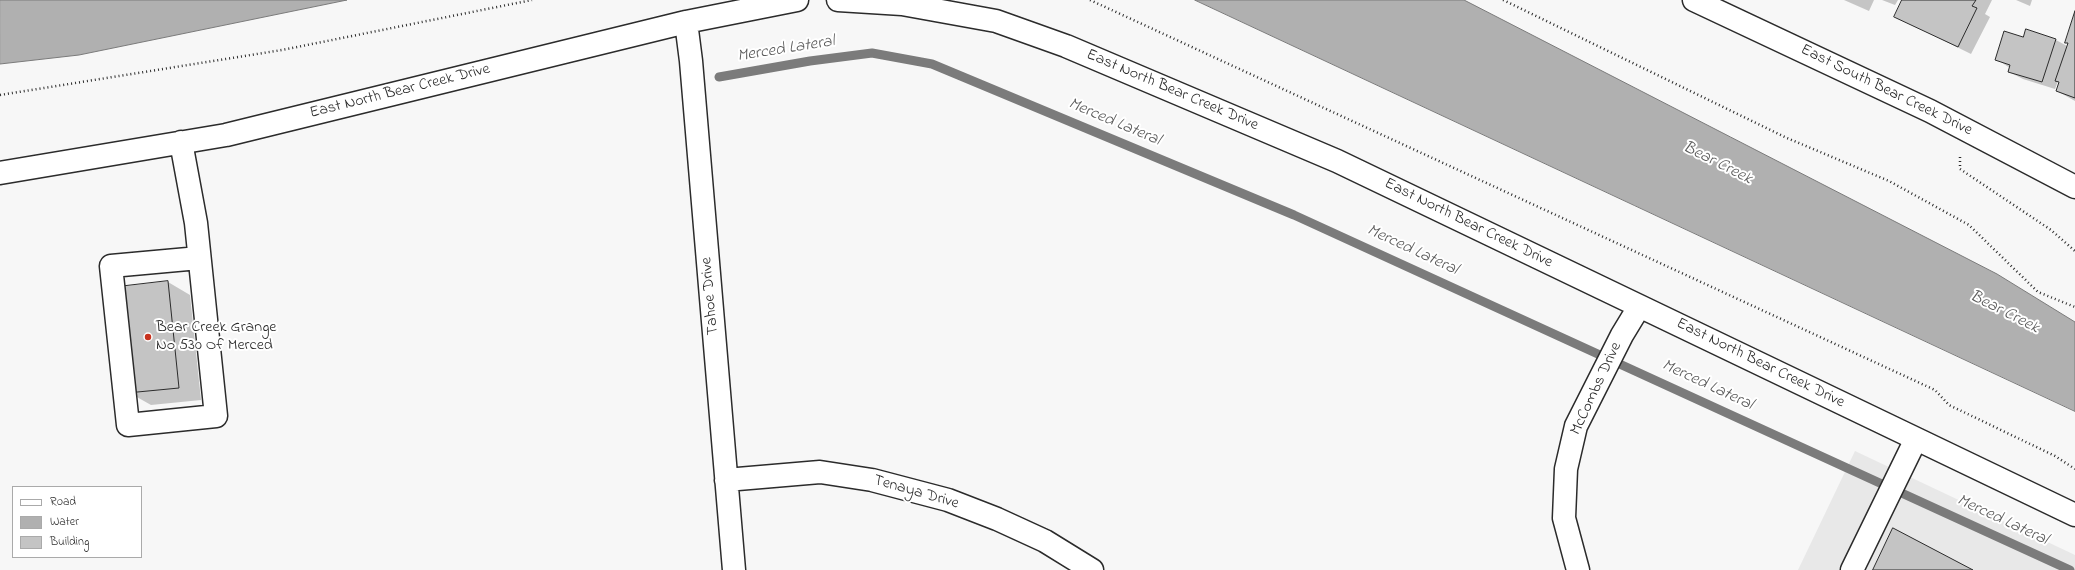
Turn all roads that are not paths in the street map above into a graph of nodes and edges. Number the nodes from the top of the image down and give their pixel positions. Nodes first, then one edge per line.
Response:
1 (798, 0) edge
2 (838, 0) edge
3 (1694, 0) edge
4 (686, 22) junction
5 (181, 142) junction
6 (0, 173) edge
7 (2075, 187) edge
8 (198, 258) junction
9 (1639, 307) junction
10 (1916, 439) junction
11 (726, 480) junction
12 (2075, 515) edge
13 (734, 570) edge
14 (1092, 570) edge
15 (1578, 570) edge
16 (1852, 570) edge

1 - 4 street, East North Bear Creek Drive
2 - 9 street, East North Bear Creek Drive
3 - 7 street, East South Bear Creek Drive
4 - 5 street, East North Bear Creek Drive
4 - 11 street, Tahoe Drive
5 - 6 street, East North Bear Creek Drive
5 - 8 street
8 - 8 street
9 - 10 street, East North Bear Creek Drive
9 - 15 street, McCombs Drive
10 - 12 street, East North Bear Creek Drive
10 - 16 street
11 - 13 street, Tahoe Drive
11 - 14 street, Tenaya Drive

